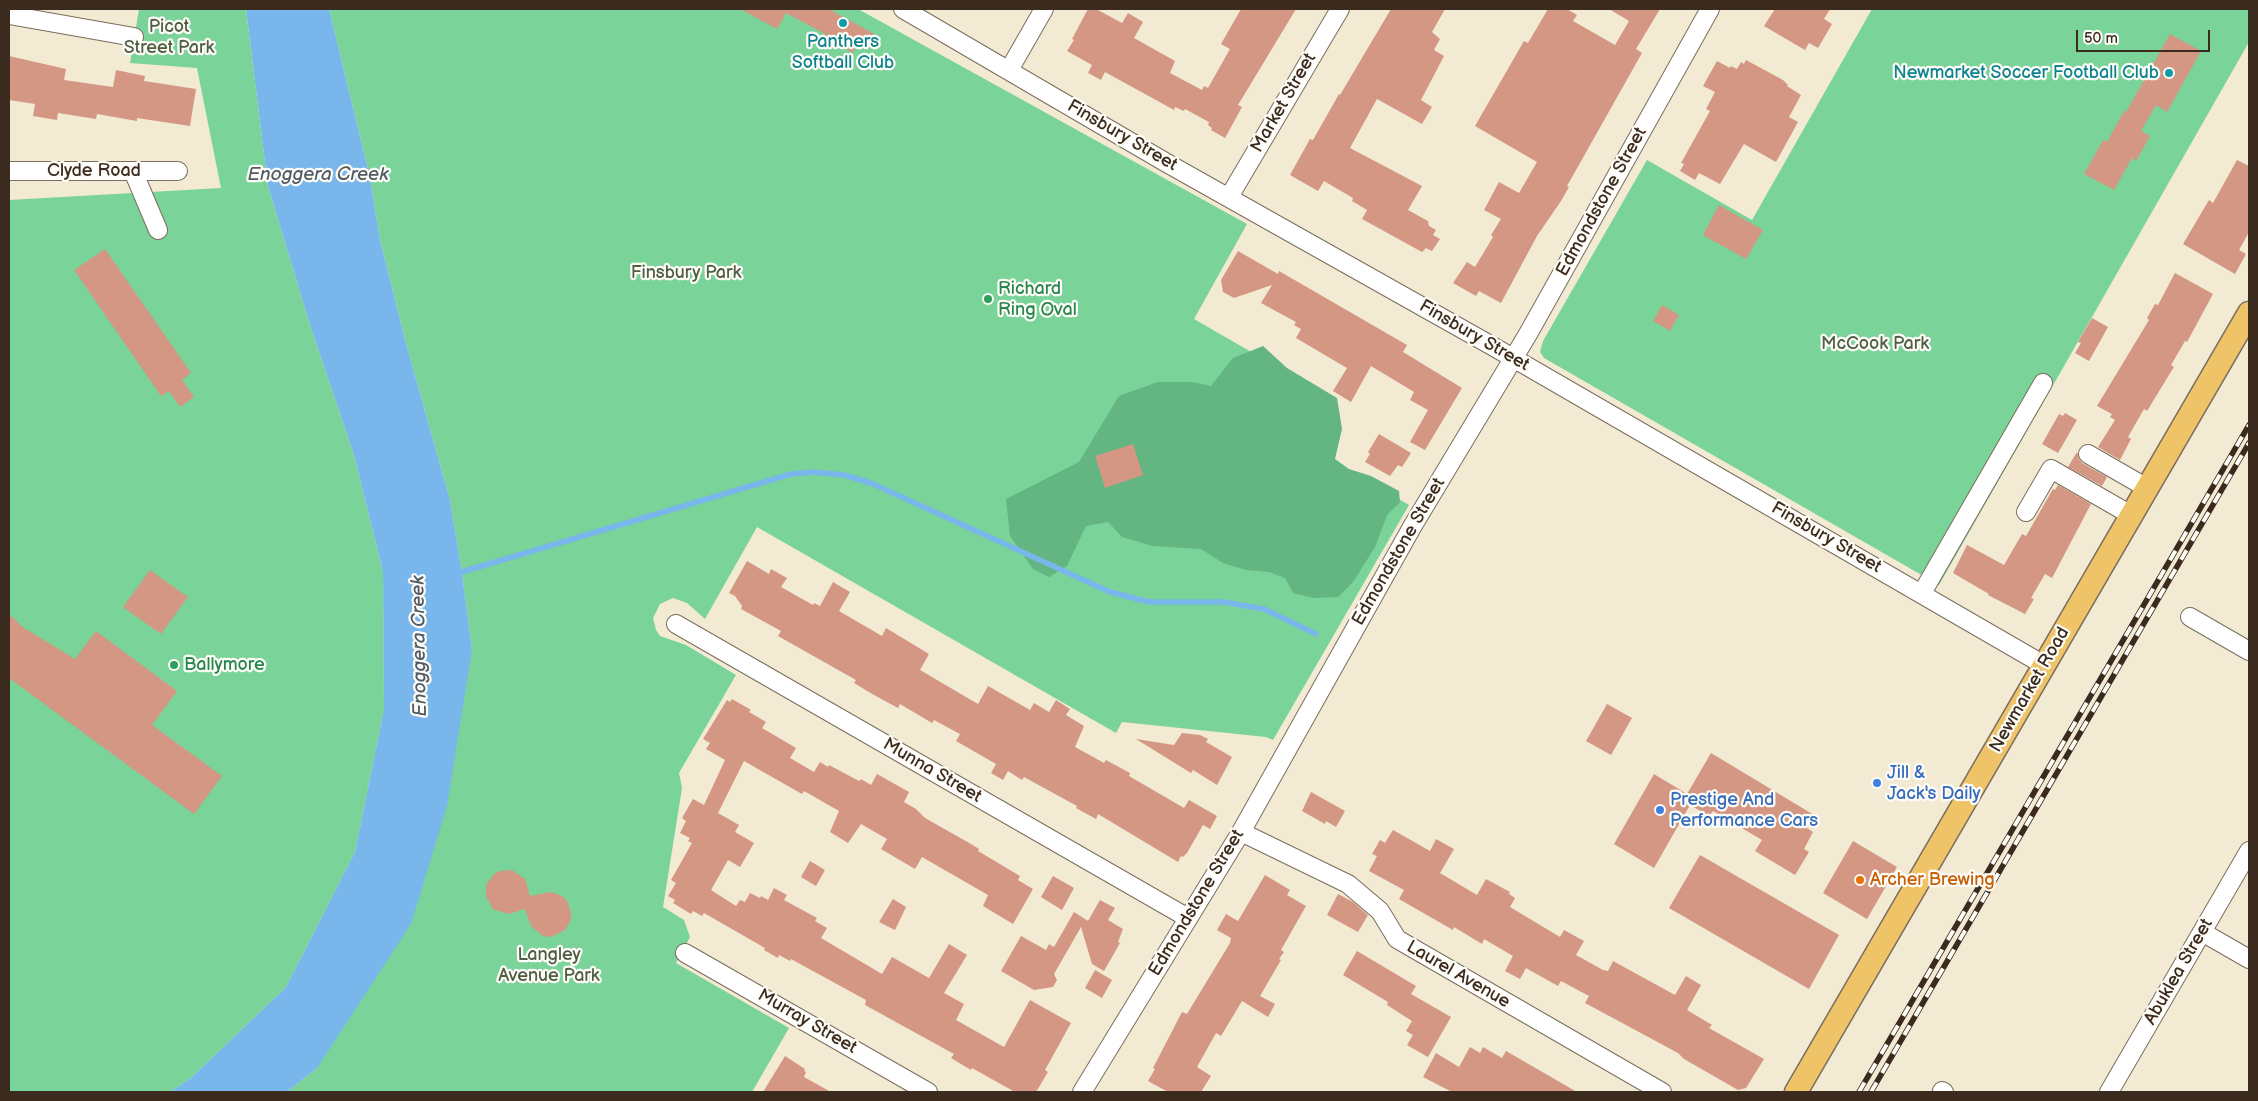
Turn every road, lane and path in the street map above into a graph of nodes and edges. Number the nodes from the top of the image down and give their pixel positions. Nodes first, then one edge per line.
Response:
1 (903, 9) edge
2 (1044, 9) edge
3 (1340, 9) edge
4 (1710, 9) edge
5 (9, 15) edge
6 (134, 37) dead end
7 (1009, 70) junction
8 (9, 171) edge
9 (133, 171) junction
10 (178, 171) dead end
11 (1229, 197) junction
12 (158, 230) dead end
13 (2249, 313) edge
14 (1514, 358) junction
15 (2043, 383) dead end
16 (2088, 454) dead end
17 (2147, 488) junction
18 (2026, 512) dead end
19 (2131, 515) junction
20 (1922, 593) junction
21 (2190, 617) dead end
22 (676, 624) dead end
23 (2249, 651) edge
24 (2044, 665) junction
25 (1241, 832) junction
26 (2249, 851) edge
27 (1188, 918) junction
28 (2202, 932) junction
29 (685, 953) dead end
30 (2249, 959) edge
31 (928, 1092) edge
32 (1082, 1092) edge
33 (1662, 1092) edge
34 (1796, 1092) edge
35 (2109, 1092) edge

1 - 7 street, Finsbury Street
2 - 7 street
3 - 11 street, Market Street
4 - 14 street, Edmondstone Street
5 - 6 street
7 - 11 street, Finsbury Street
8 - 9 street, Clyde Road
9 - 10 street, Clyde Road
9 - 12 street
11 - 14 street, Finsbury Street
13 - 17 main road, Newmarket Road
14 - 20 street, Finsbury Street
14 - 25 street, Edmondstone Street
15 - 20 street
16 - 17 street
17 - 19 main road, Newmarket Road
18 - 19 street
19 - 24 main road, Newmarket Road
20 - 24 street, Finsbury Street
21 - 23 street
22 - 27 street, Munna Street
24 - 34 main road, Newmarket Road
25 - 27 street, Edmondstone Street
25 - 33 street, Laurel Avenue
26 - 28 street, Abuklea Street
27 - 32 street, Edmondstone Street
28 - 30 street
28 - 35 street, Abuklea Street
29 - 31 street, Murray Street

